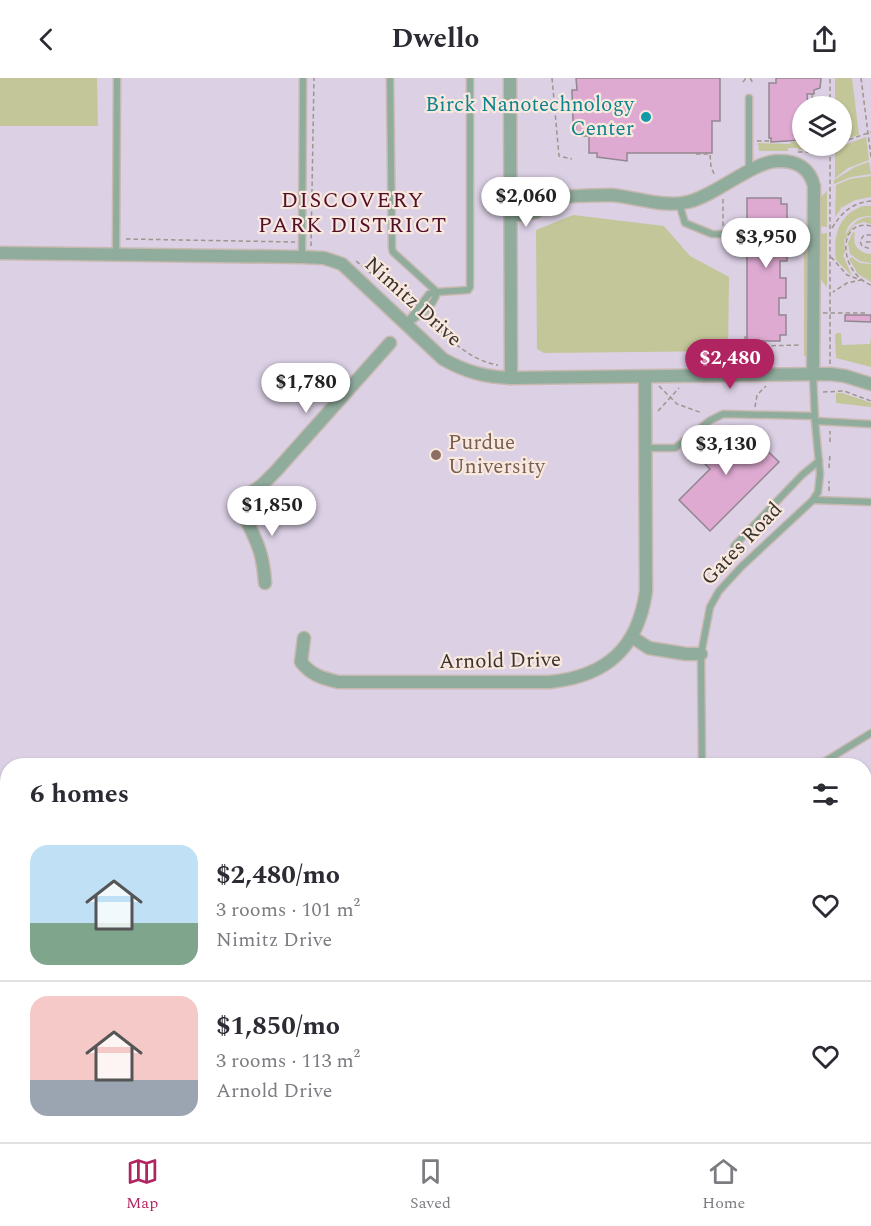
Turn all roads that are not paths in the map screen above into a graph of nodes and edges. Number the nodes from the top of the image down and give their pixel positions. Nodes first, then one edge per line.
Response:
1 (117, 78) edge
2 (303, 78) edge
3 (390, 78) edge
4 (470, 78) edge
5 (510, 78) edge
6 (749, 98) dead end
7 (749, 172) junction
8 (679, 203) junction
9 (511, 216) junction
10 (747, 235) dead end
11 (0, 253) edge
12 (116, 255) junction
13 (306, 257) junction
14 (437, 292) junction
15 (406, 324) junction
16 (390, 343) dead end
17 (511, 372) junction
18 (813, 374) junction
19 (645, 377) junction
20 (871, 384) edge
21 (815, 419) junction
22 (871, 424) edge
23 (645, 448) junction
24 (819, 461) junction
25 (813, 500) junction
26 (871, 502) edge
27 (734, 546) dead end
28 (265, 583) dead end
29 (632, 637) junction
30 (304, 638) dead end
31 (701, 654) junction
32 (871, 733) edge
33 (702, 758) edge
34 (830, 758) edge

1 - 12 lane
2 - 13 lane
3 - 14 lane
4 - 14 lane
5 - 9 street
6 - 7 lane
7 - 8 street, Gates Road
7 - 18 street, Gates Road
8 - 9 street, Gates Road
8 - 10 lane
9 - 17 street
11 - 12 street, Nimitz Drive
12 - 13 street, Nimitz Drive
13 - 15 street, Nimitz Drive
14 - 15 lane
15 - 17 street, Nimitz Drive
16 - 28 street
17 - 19 street, Nimitz Drive
18 - 19 street, Nimitz Drive
18 - 20 street, Nimitz Drive
18 - 21 lane, Gates Road
19 - 23 street, Arnold Drive
21 - 22 lane
21 - 23 lane
21 - 24 lane, Gates Road
23 - 29 street, Arnold Drive
24 - 25 lane, Gates Road
24 - 27 lane
25 - 26 lane
25 - 31 lane, Gates Road
29 - 30 street, Arnold Drive
29 - 31 street
31 - 33 lane, Gates Road
32 - 34 lane

